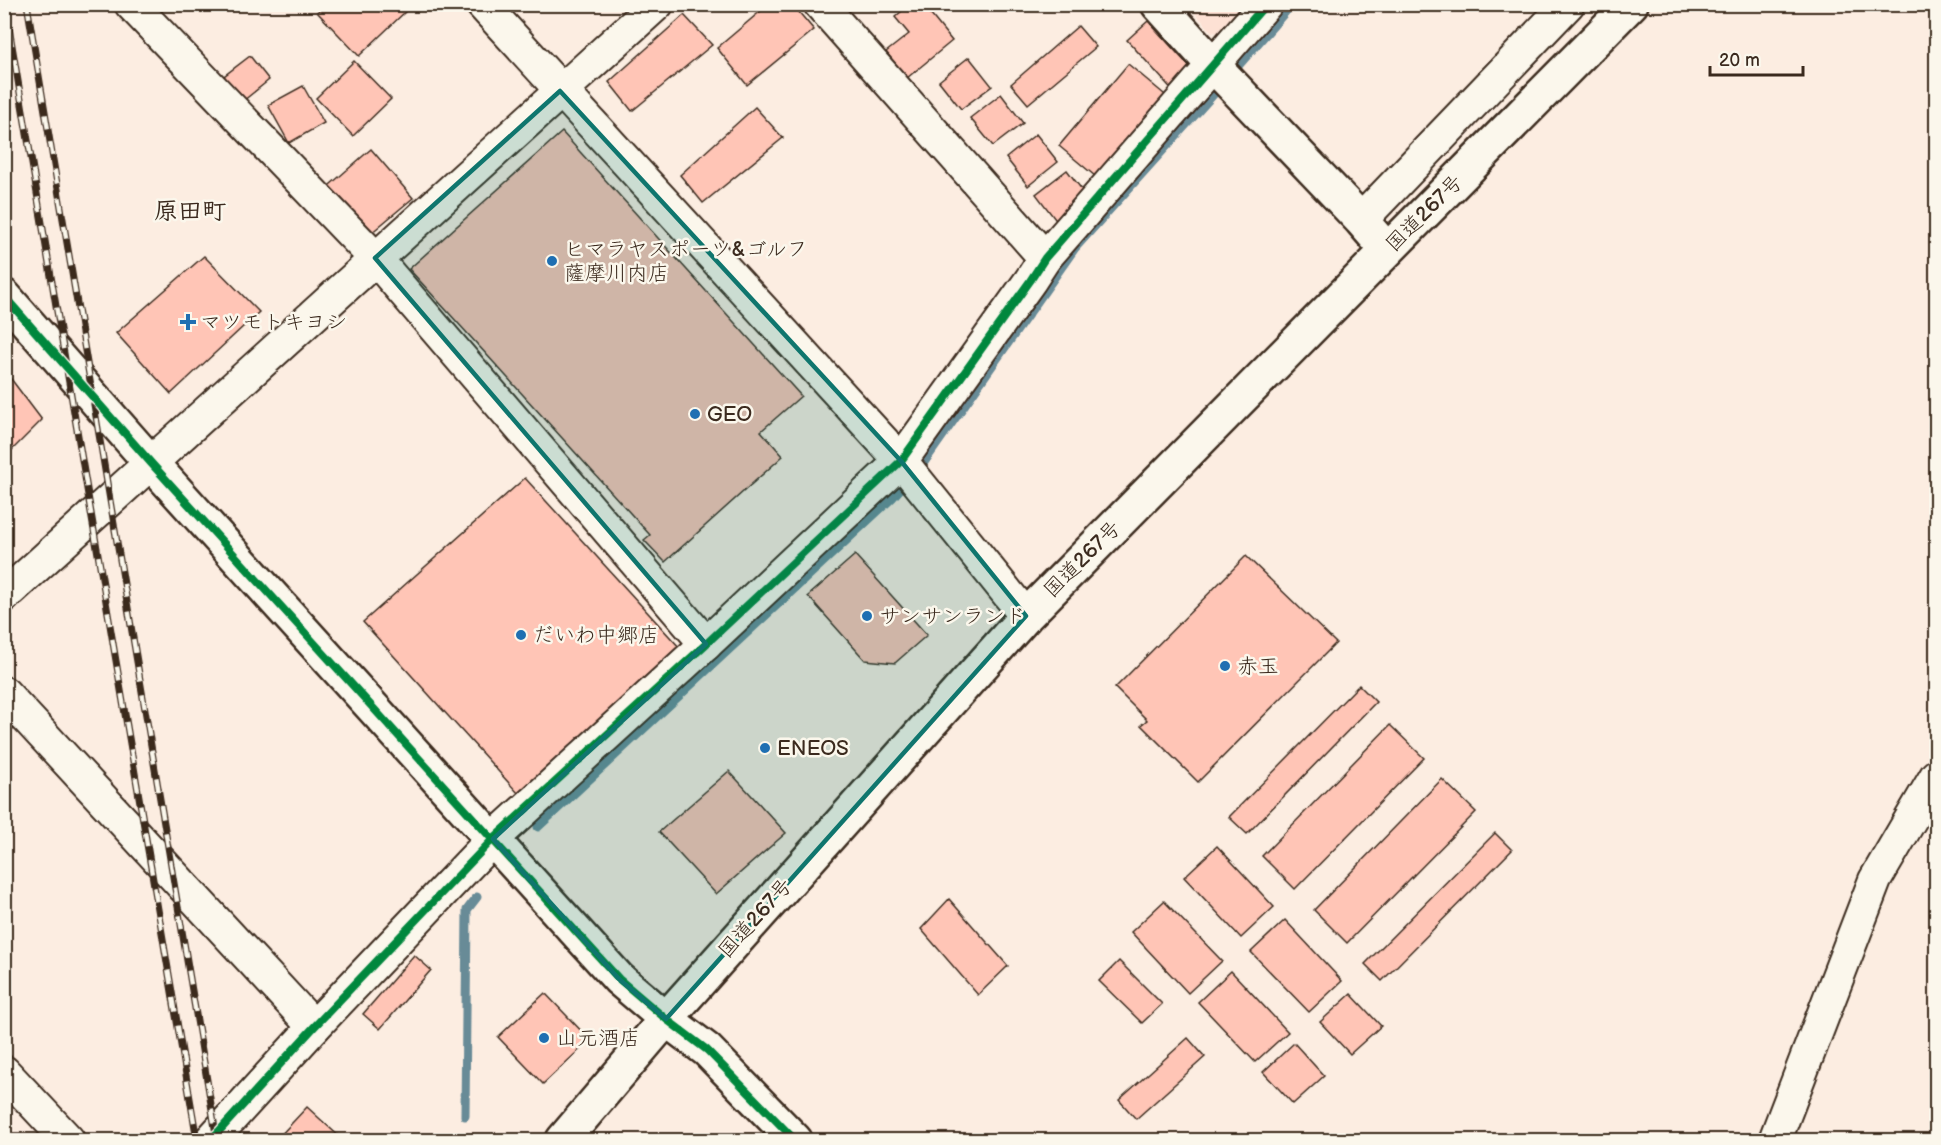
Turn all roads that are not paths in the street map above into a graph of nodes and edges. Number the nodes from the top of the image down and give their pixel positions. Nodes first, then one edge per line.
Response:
1 (131, 4) edge
2 (482, 4) edge
3 (657, 4) edge
4 (820, 4) edge
5 (1158, 4) edge
6 (1266, 4) edge
7 (1568, 4) edge
8 (1631, 4) edge
9 (1221, 74) junction
10 (560, 91) junction
11 (1361, 220) junction
12 (1387, 250) junction
13 (375, 258) junction
14 (1045, 258) junction
15 (4, 296) edge
16 (151, 463) junction
17 (908, 470) junction
18 (4, 596) edge
19 (1026, 616) junction
20 (706, 644) junction
21 (4, 693) edge
22 (1936, 776) edge
23 (493, 839) junction
24 (666, 1019) junction
25 (314, 1028) junction
26 (4, 1072) edge
27 (68, 1140) edge
28 (211, 1140) edge
29 (563, 1140) edge
30 (795, 1140) edge
31 (1775, 1140) edge

1 - 13 street
2 - 10 street
3 - 10 street
4 - 14 street
5 - 9 main road
6 - 9 street
7 - 11 street
8 - 12 main road, 国道267号
9 - 11 main road
9 - 14 street
10 - 13 street
10 - 17 street
11 - 12 main road
12 - 19 main road, 国道267号
13 - 16 street
13 - 20 street
14 - 17 street
15 - 16 main road
16 - 18 street
16 - 23 main road
17 - 19 street
17 - 20 street
19 - 24 main road, 国道267号
20 - 23 street
21 - 25 street
22 - 31 street
23 - 24 main road
23 - 25 street
24 - 29 main road, 国道267号
24 - 30 main road
25 - 28 street
26 - 27 street

